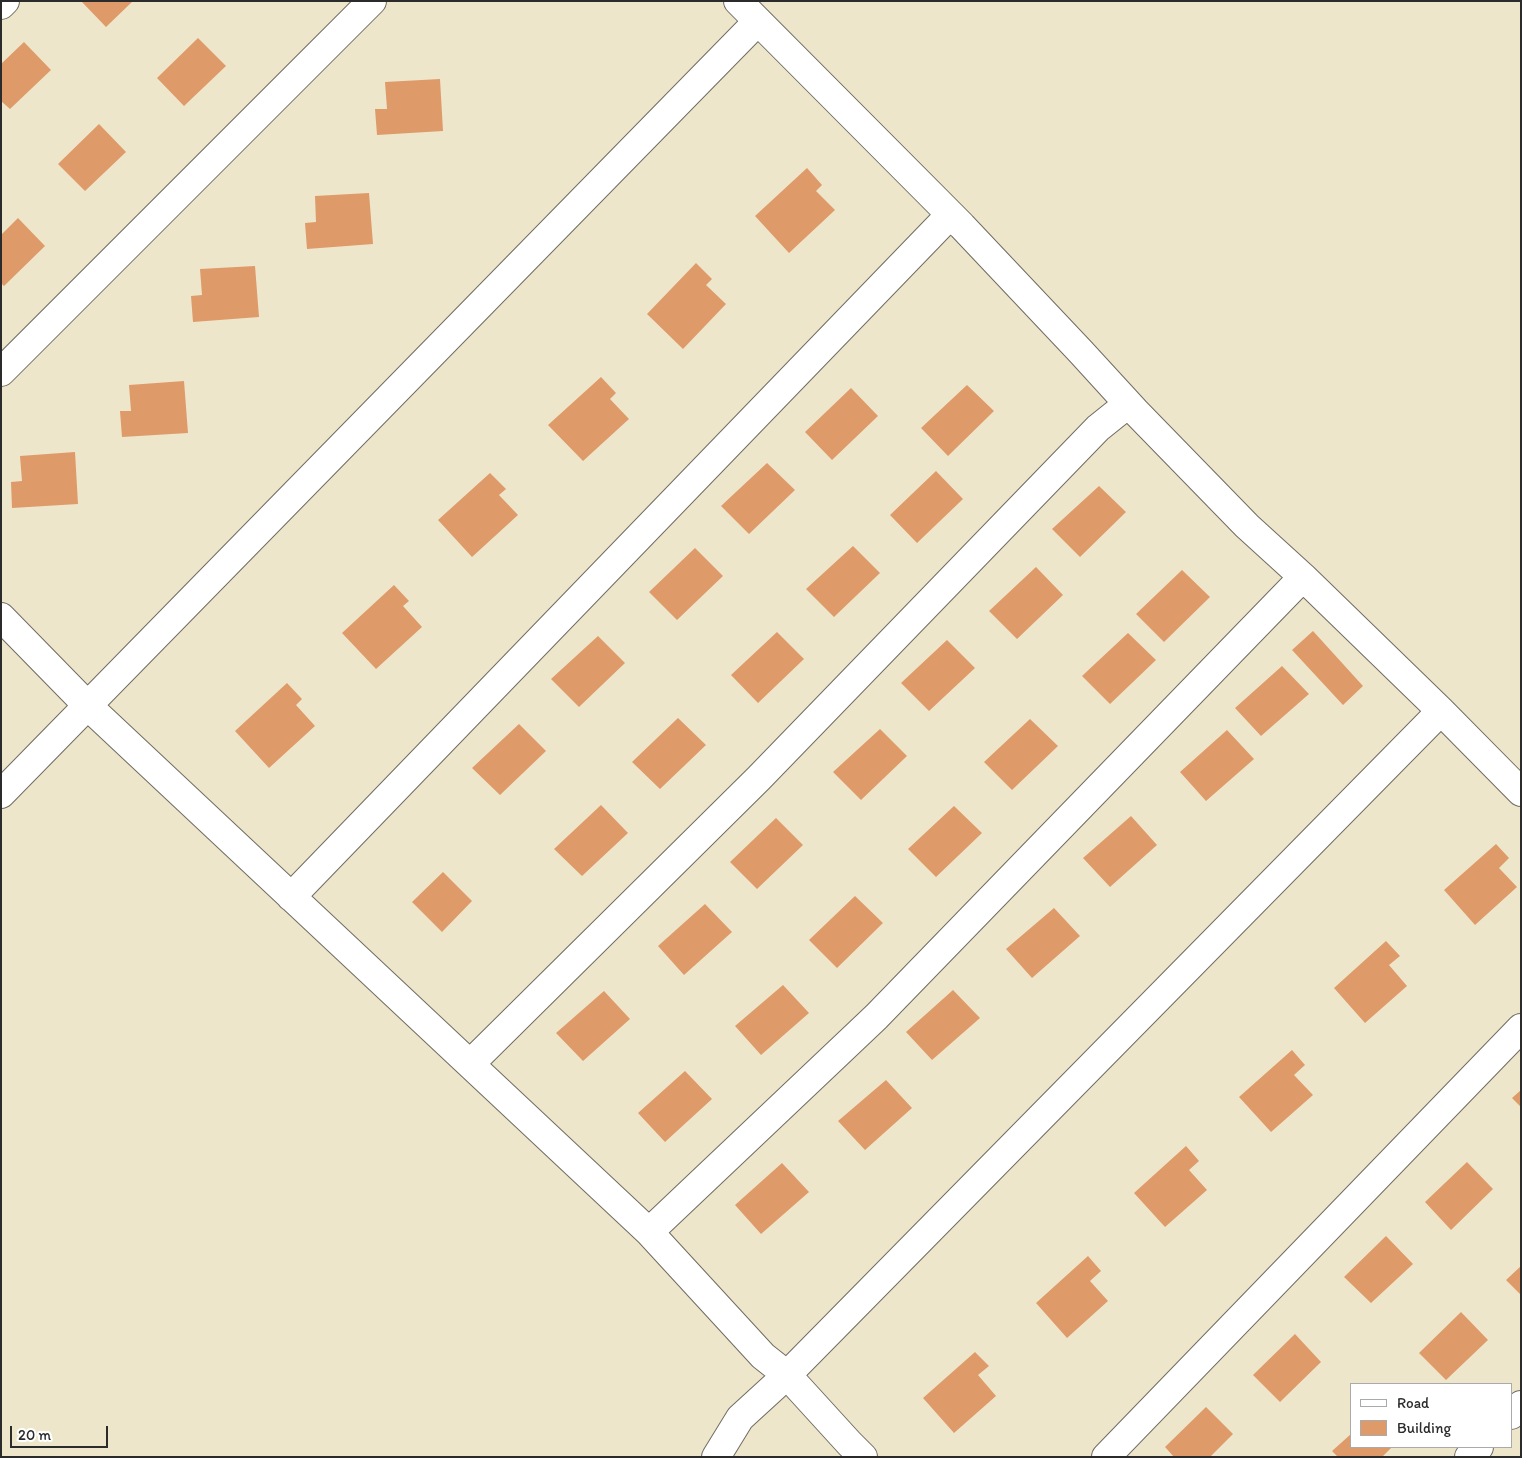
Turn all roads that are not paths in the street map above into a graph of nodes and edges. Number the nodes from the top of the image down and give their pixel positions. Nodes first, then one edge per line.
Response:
1 (5, 1) edge
2 (372, 1) edge
3 (738, 1) edge
4 (1, 5) edge
5 (758, 21) junction
6 (950, 215) junction
7 (1, 372) edge
8 (1128, 404) junction
9 (1303, 578) junction
10 (1, 617) edge
11 (89, 707) junction
12 (1441, 711) junction
13 (1521, 792) edge
14 (1, 794) edge
15 (291, 897) junction
16 (1521, 1028) edge
17 (470, 1064) junction
18 (648, 1232) junction
19 (787, 1375) junction
20 (1521, 1405) edge
21 (1512, 1414) edge
22 (1478, 1448) edge
23 (716, 1457) edge
24 (863, 1457) edge
25 (1106, 1457) edge
26 (1469, 1457) edge

1 - 4 street
2 - 7 street
3 - 5 street
5 - 6 street
5 - 11 street
6 - 8 street
6 - 15 street
8 - 9 street
8 - 17 street
9 - 12 street
9 - 18 street
10 - 11 street
11 - 14 street
11 - 15 street
12 - 13 street
12 - 19 street
15 - 17 street
16 - 25 street
17 - 18 street
18 - 19 street
19 - 23 street
19 - 24 street
20 - 21 street
22 - 26 street

